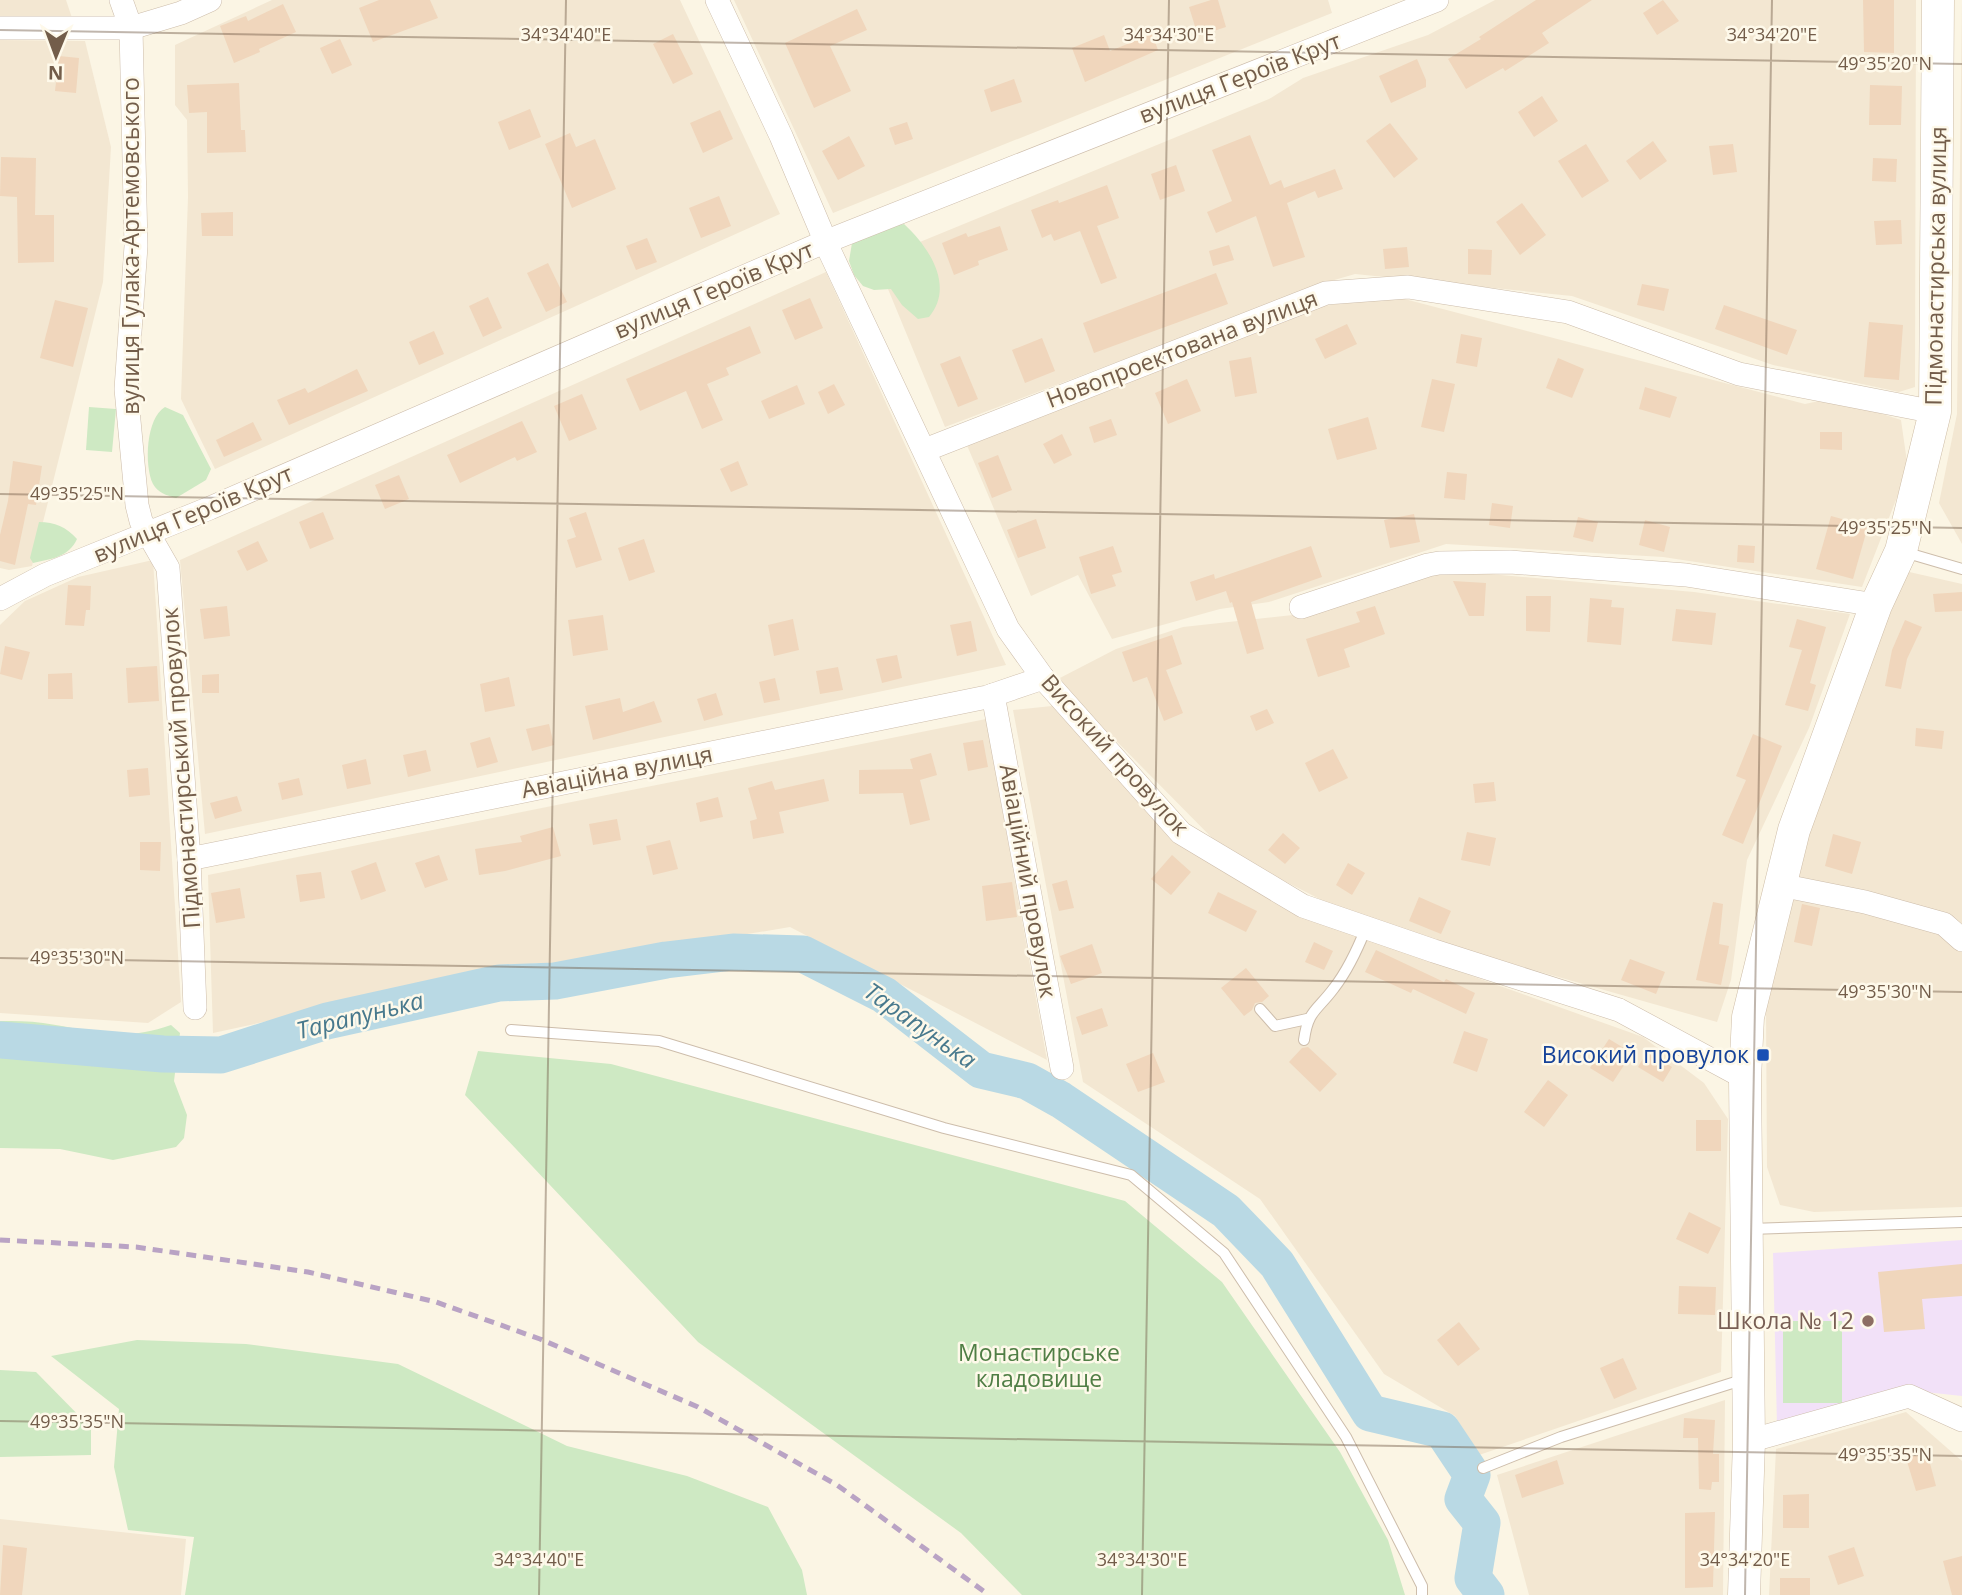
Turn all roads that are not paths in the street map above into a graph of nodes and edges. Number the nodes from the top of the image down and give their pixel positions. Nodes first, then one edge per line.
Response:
1 (121, 0) edge
2 (210, 0) edge
3 (717, 0) edge
4 (1437, 0) edge
5 (1938, 0) edge
6 (0, 28) edge
7 (131, 28) junction
8 (827, 242) junction
9 (1935, 412) junction
10 (925, 450) junction
11 (149, 533) junction
12 (1901, 551) junction
13 (1962, 569) edge
14 (0, 599) edge
15 (1876, 606) junction
16 (1301, 607) dead end
17 (1043, 678) junction
18 (993, 695) junction
19 (189, 859) junction
20 (1780, 885) junction
21 (1366, 928) junction
22 (1962, 940) edge
23 (195, 1007) dead end
24 (1260, 1009) dead end
25 (1307, 1019) junction
26 (511, 1030) dead end
27 (1304, 1040) dead end
28 (1062, 1068) dead end
29 (1745, 1078) junction
30 (1962, 1222) edge
31 (1747, 1229) junction
32 (1748, 1378) junction
33 (1962, 1420) edge
34 (1749, 1441) junction
35 (1483, 1468) dead end
36 (1422, 1595) edge
37 (1744, 1595) edge

1 - 7 street, вулиця Гулака-Артемовського
2 - 7 street
3 - 8 street, Високий провулок
4 - 8 street, вулиця Героїв Крут
5 - 9 street, Підмонастирська вулиця
6 - 7 street
7 - 11 street, вулиця Гулака-Артемовського
8 - 10 street, Високий провулок
8 - 11 street, вулиця Героїв Крут
9 - 10 street, Новопроектована вулиця
9 - 12 street, Підмонастирська вулиця
10 - 17 street, Високий провулок
11 - 14 street, вулиця Героїв Крут
11 - 19 street, Підмонастирський провулок
12 - 13 lane
12 - 15 street, Підмонастирська вулиця
15 - 16 street
15 - 20 street, Підмонастирська вулиця
17 - 18 street, Авіаційна вулиця
17 - 21 street, Високий провулок
18 - 19 street, Авіаційна вулиця
18 - 28 street, Авіаційний провулок
19 - 23 street, Підмонастирський провулок
20 - 22 street
20 - 29 street, Підмонастирська вулиця
21 - 25 lane
21 - 29 street, Високий провулок
24 - 25 lane
25 - 27 lane
26 - 36 lane
29 - 31 street, Підмонастирська вулиця
30 - 31 lane
31 - 32 street, Підмонастирська вулиця
32 - 34 street, Підмонастирська вулиця
32 - 35 lane
33 - 34 street
34 - 37 street, Підмонастирська вулиця

